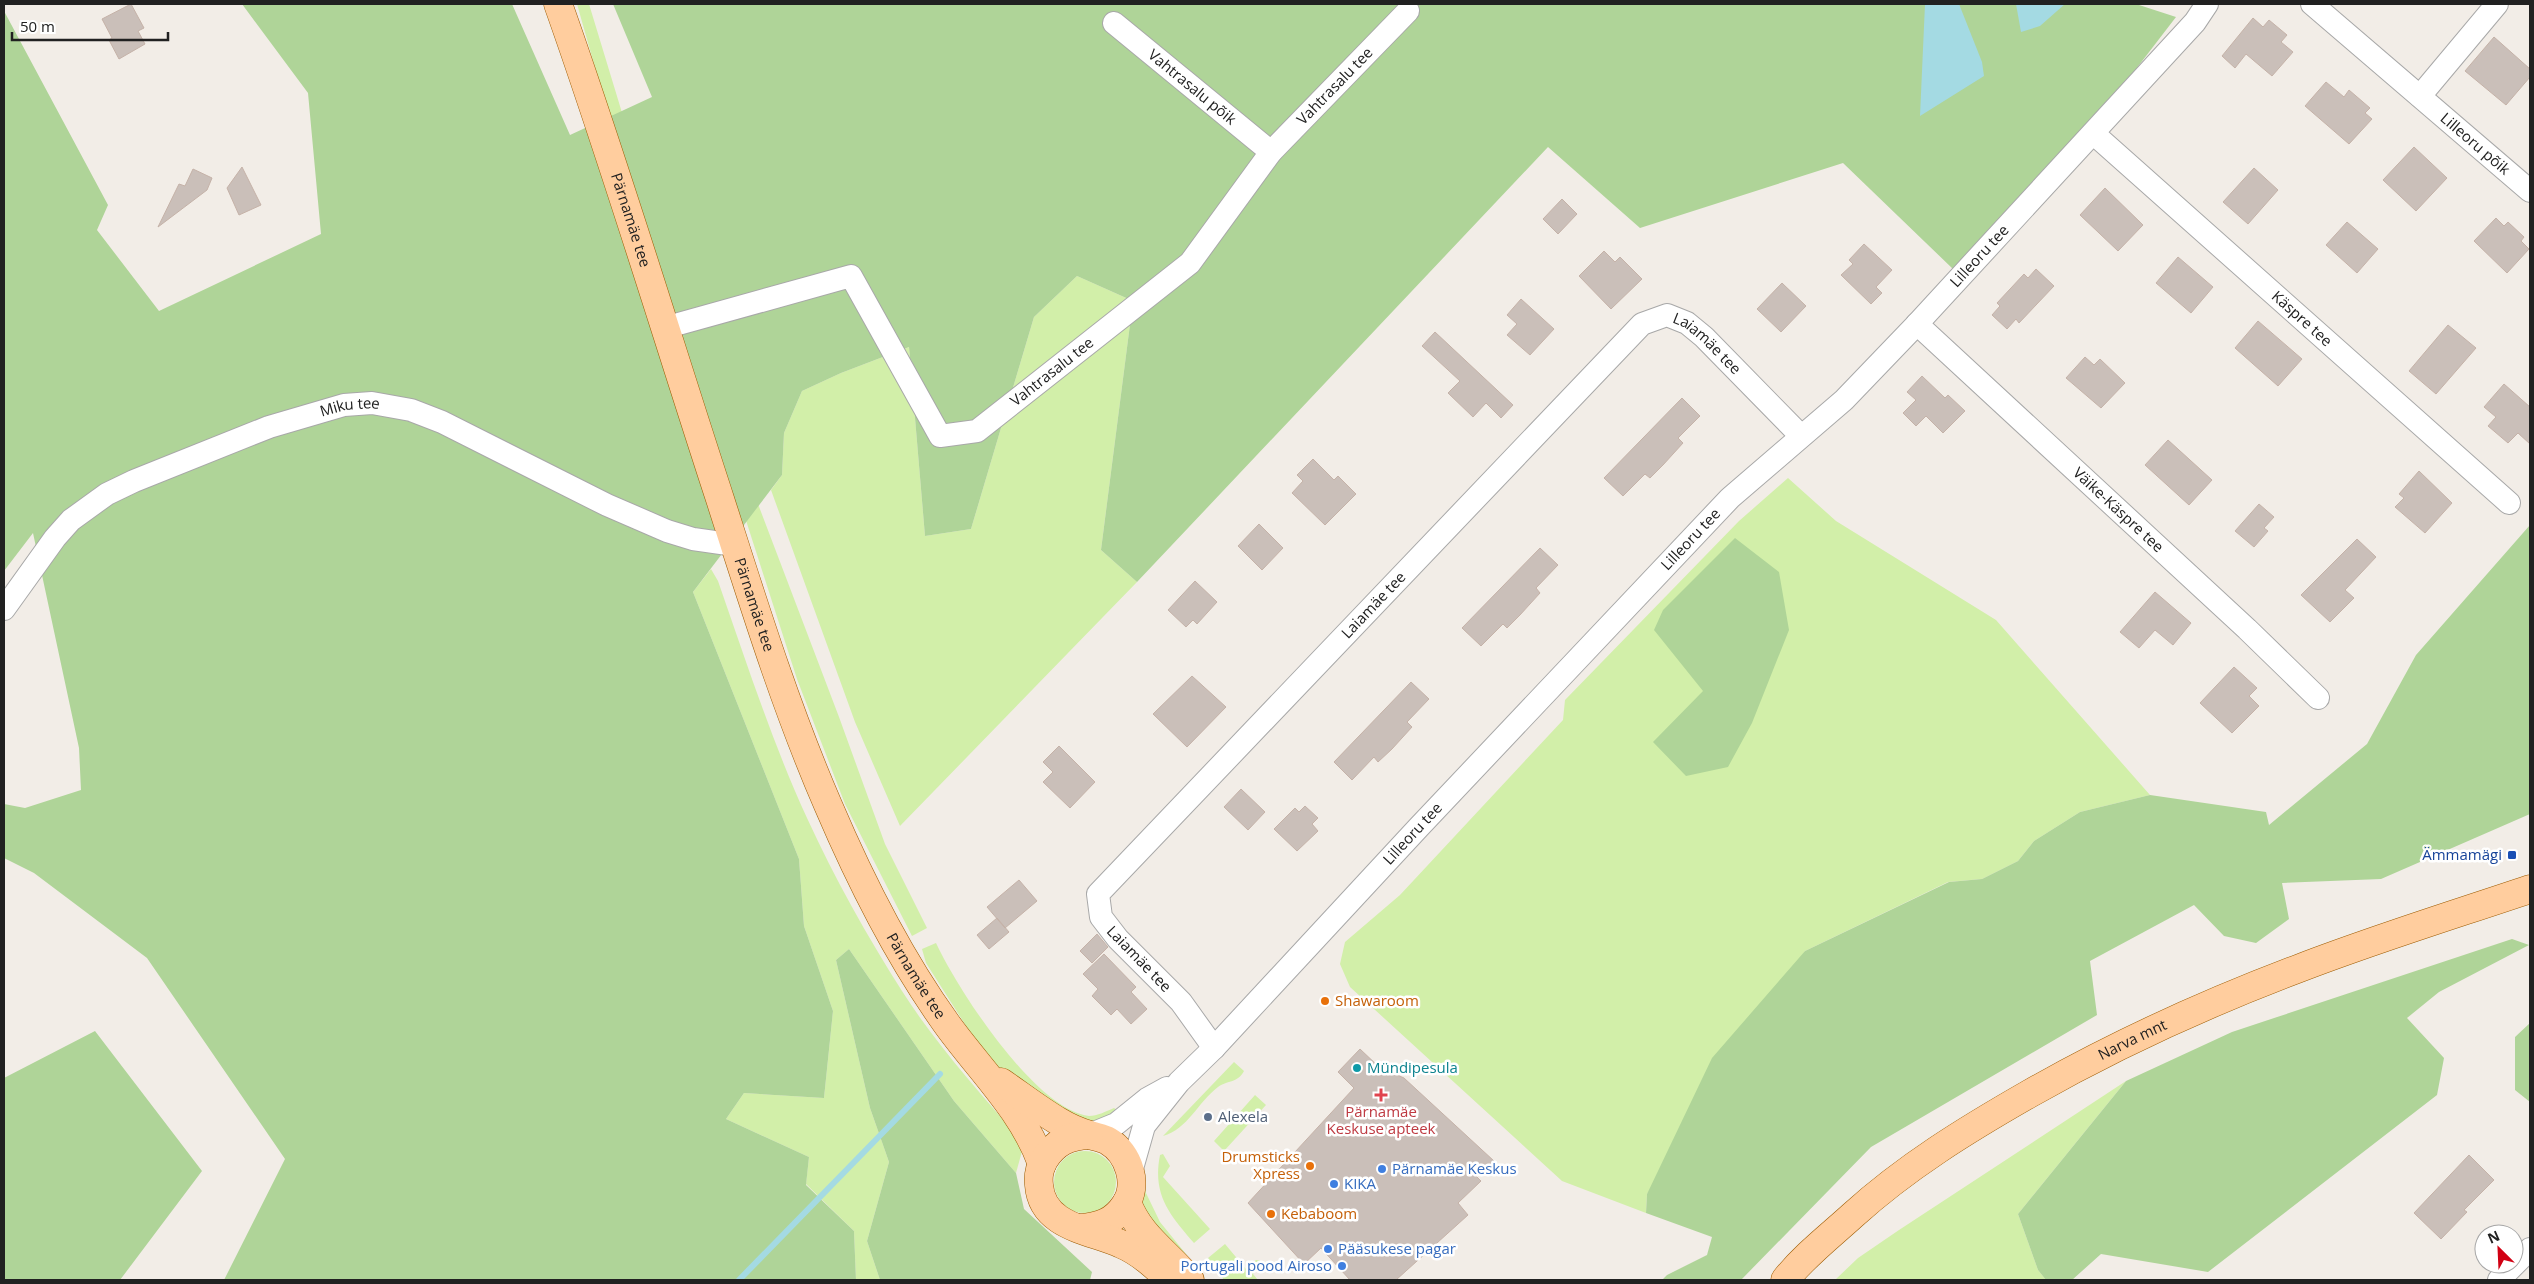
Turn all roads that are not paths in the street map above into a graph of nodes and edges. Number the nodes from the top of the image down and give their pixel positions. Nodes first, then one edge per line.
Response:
1 (558, 4) edge
2 (2207, 4) edge
3 (2312, 4) edge
4 (2497, 4) edge
5 (1408, 11) dead end
6 (1114, 23) dead end
7 (2420, 96) junction
8 (2094, 134) junction
9 (1270, 152) junction
10 (2530, 191) edge
11 (1917, 324) junction
12 (664, 328) junction
13 (1801, 436) junction
14 (2509, 503) dead end
15 (734, 545) junction
16 (4, 609) edge
17 (2318, 698) dead end
18 (2530, 889) edge
19 (1214, 1048) junction
20 (980, 1068) junction
21 (1179, 1082) junction
22 (1089, 1135) junction
23 (1042, 1164) junction
24 (1131, 1172) junction
25 (1127, 1202) junction
26 (1080, 1228) junction
27 (2530, 1249) edge
28 (1170, 1280) edge
29 (1190, 1280) edge
30 (1785, 1280) edge
31 (2499, 1280) edge

1 - 12 main road, Pärnamäe tee
2 - 8 street, Lilleoru tee
3 - 7 street, Lilleoru põik
4 - 7 street
5 - 9 street, Vahtrasalu tee
6 - 9 street, Vahtrasalu põik
7 - 10 street, Lilleoru põik
8 - 11 street, Lilleoru tee
8 - 14 street, Käspre tee
9 - 12 street, Vahtrasalu tee
11 - 13 street, Lilleoru tee
11 - 17 street, Väike-Käspre tee
12 - 15 main road, Pärnamäe tee
13 - 19 street, Lilleoru tee
13 - 19 street, Laiamäe tee
15 - 16 street, Miku tee
15 - 20 main road, Pärnamäe tee
18 - 30 main road, Narva mnt
19 - 21 street, Lilleoru tee
20 - 22 main road
20 - 23 main road, Pärnamäe tee
21 - 22 street, Lilleoru tee
21 - 24 street, Lilleoru tee
22 - 23 main road
22 - 24 main road
23 - 26 main road
24 - 25 main road
25 - 26 main road
25 - 29 main road
26 - 28 main road
27 - 31 street

